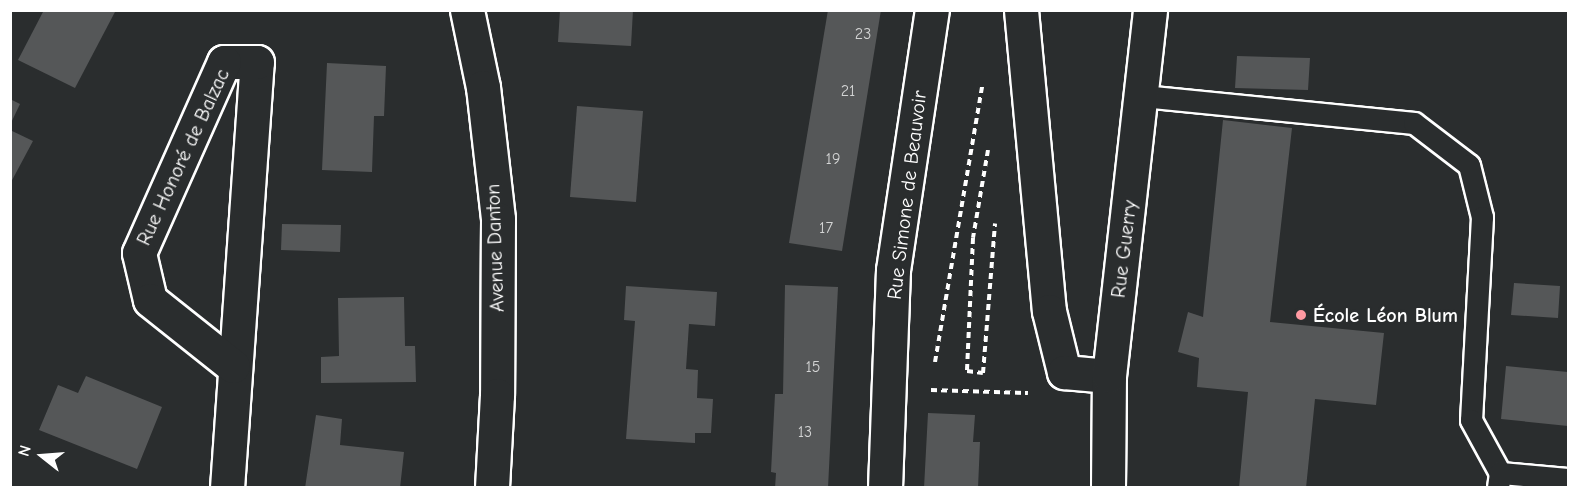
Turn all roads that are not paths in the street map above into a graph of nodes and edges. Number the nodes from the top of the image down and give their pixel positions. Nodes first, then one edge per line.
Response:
1 (467, 10) edge
2 (932, 10) edge
3 (1021, 10) edge
4 (1149, 10) edge
5 (1143, 96) junction
6 (233, 366) junction
7 (1109, 376) junction
8 (1569, 479) edge
9 (1499, 480) edge
10 (227, 488) edge
11 (492, 488) edge
12 (885, 488) edge
13 (1108, 488) edge

1 - 11 street, Avenue Danton
2 - 12 street, Rue Simone de Beauvoir
3 - 7 street
4 - 5 street, Rue Guerry
5 - 7 street, Rue Guerry
5 - 9 lane
6 - 6 street, Rue Honoré de Balzac
6 - 10 street, Rue Honoré de Balzac
7 - 13 street, Rue Guerry
8 - 9 lane

